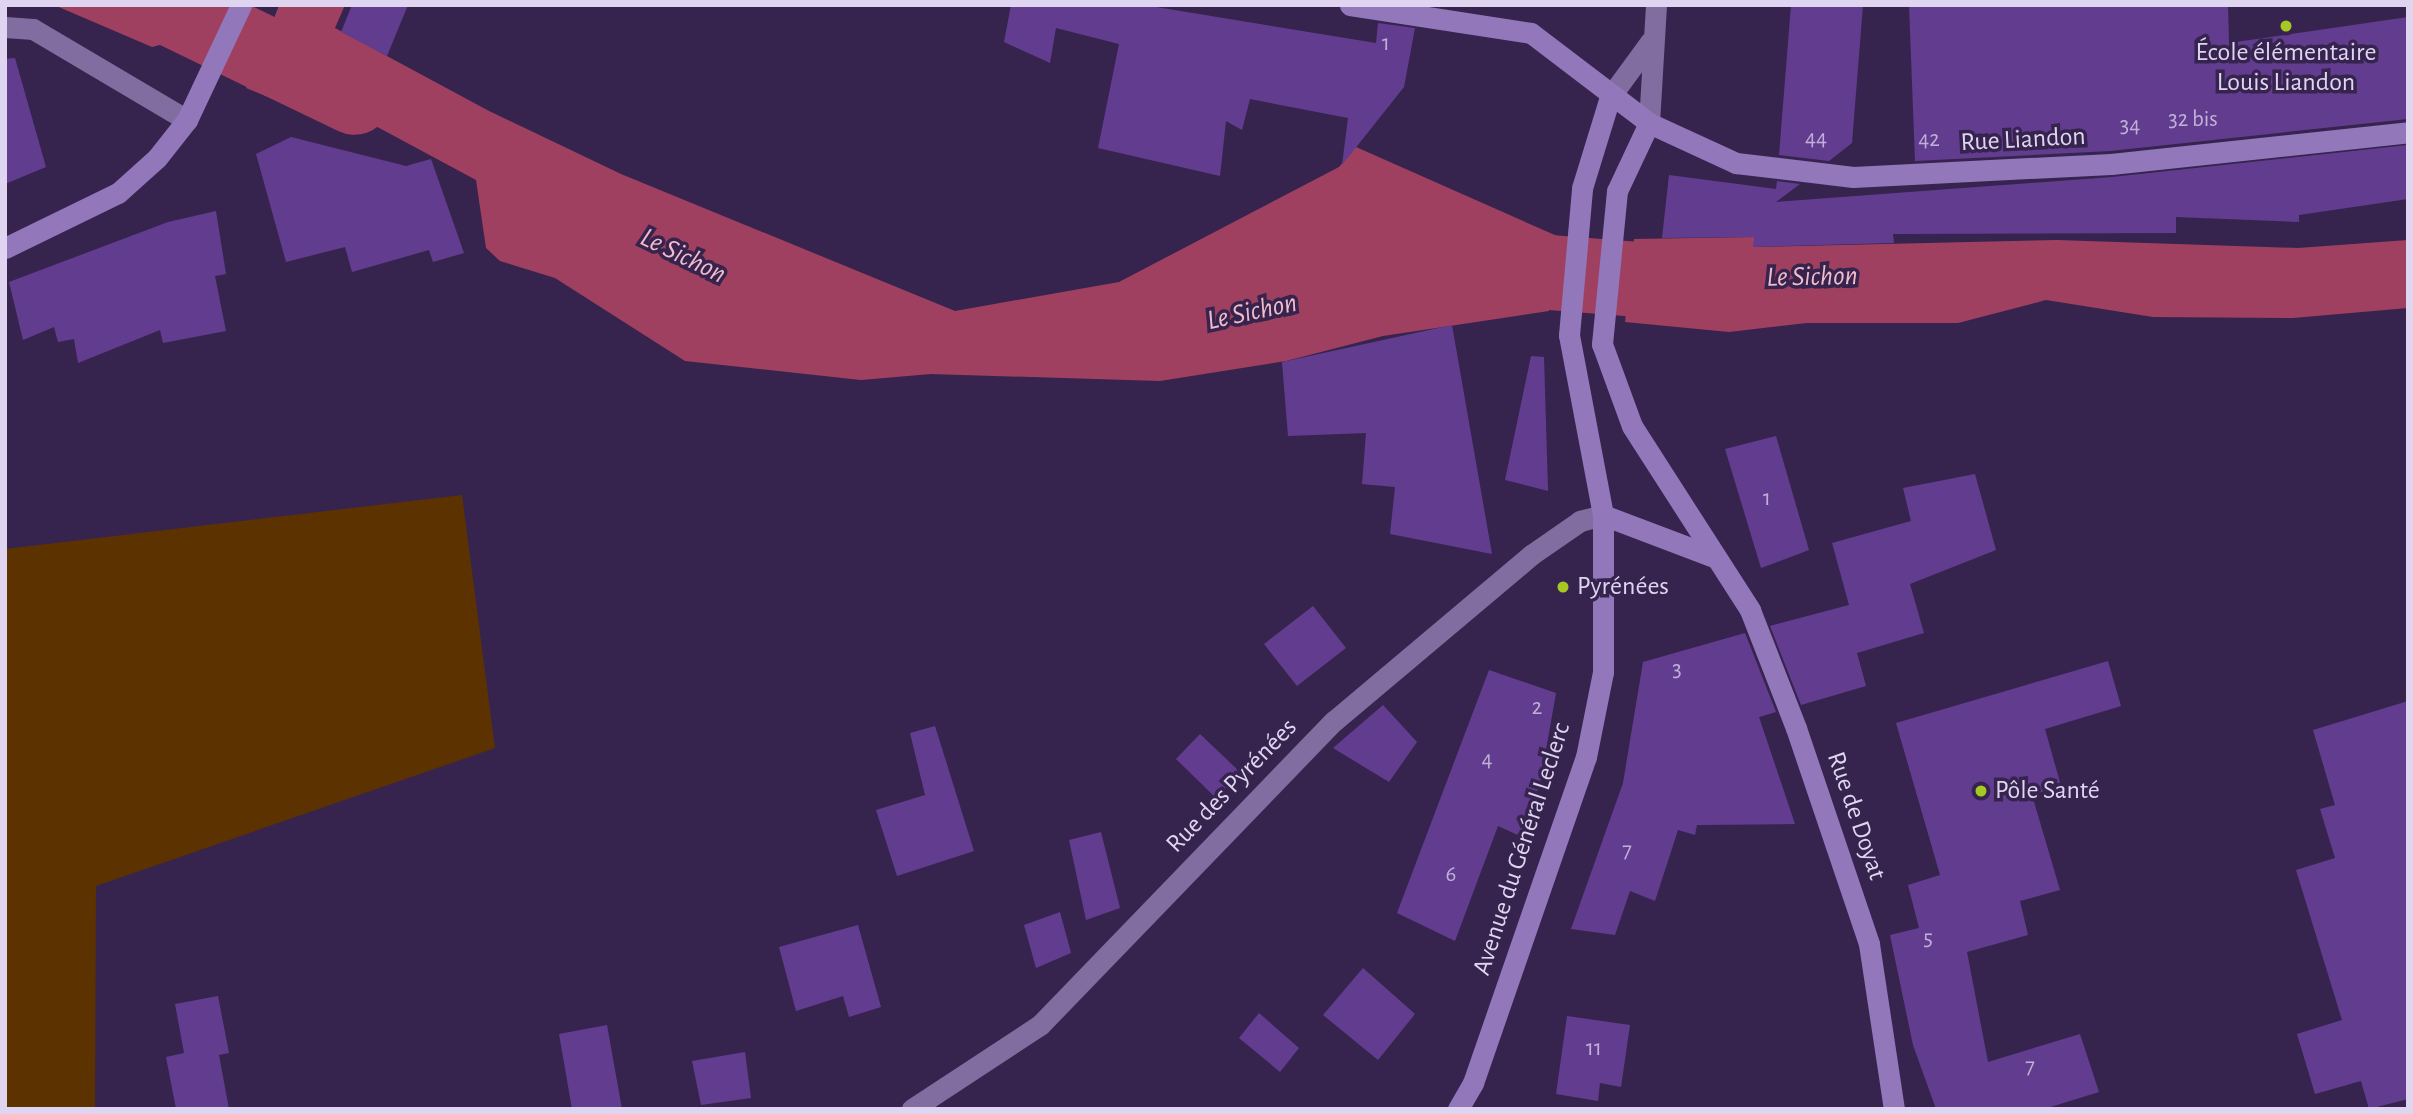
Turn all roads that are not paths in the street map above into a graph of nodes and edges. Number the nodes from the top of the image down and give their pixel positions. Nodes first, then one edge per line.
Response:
1 (241, 5) edge
2 (1350, 5) edge
3 (1656, 5) edge
4 (5, 27) edge
5 (1651, 41) junction
6 (1610, 97) junction
7 (187, 120) junction
8 (1649, 123) junction
9 (2408, 132) edge
10 (5, 248) edge
11 (1603, 515) junction
12 (1714, 557) junction
13 (912, 1109) edge
14 (1458, 1109) edge
15 (1894, 1109) edge

1 - 7 main road
2 - 6 main road, Rue Liandon
3 - 5 street
4 - 7 street
5 - 6 street
5 - 8 street
6 - 8 main road, Rue Liandon
6 - 11 main road, Avenue du Général Leclerc
7 - 10 main road
8 - 9 main road, Rue Liandon
8 - 12 main road, Rue de Doyat
11 - 12 main road
11 - 13 street, Rue des Pyrénées
11 - 14 main road, Avenue du Général Leclerc
12 - 15 main road, Rue de Doyat

